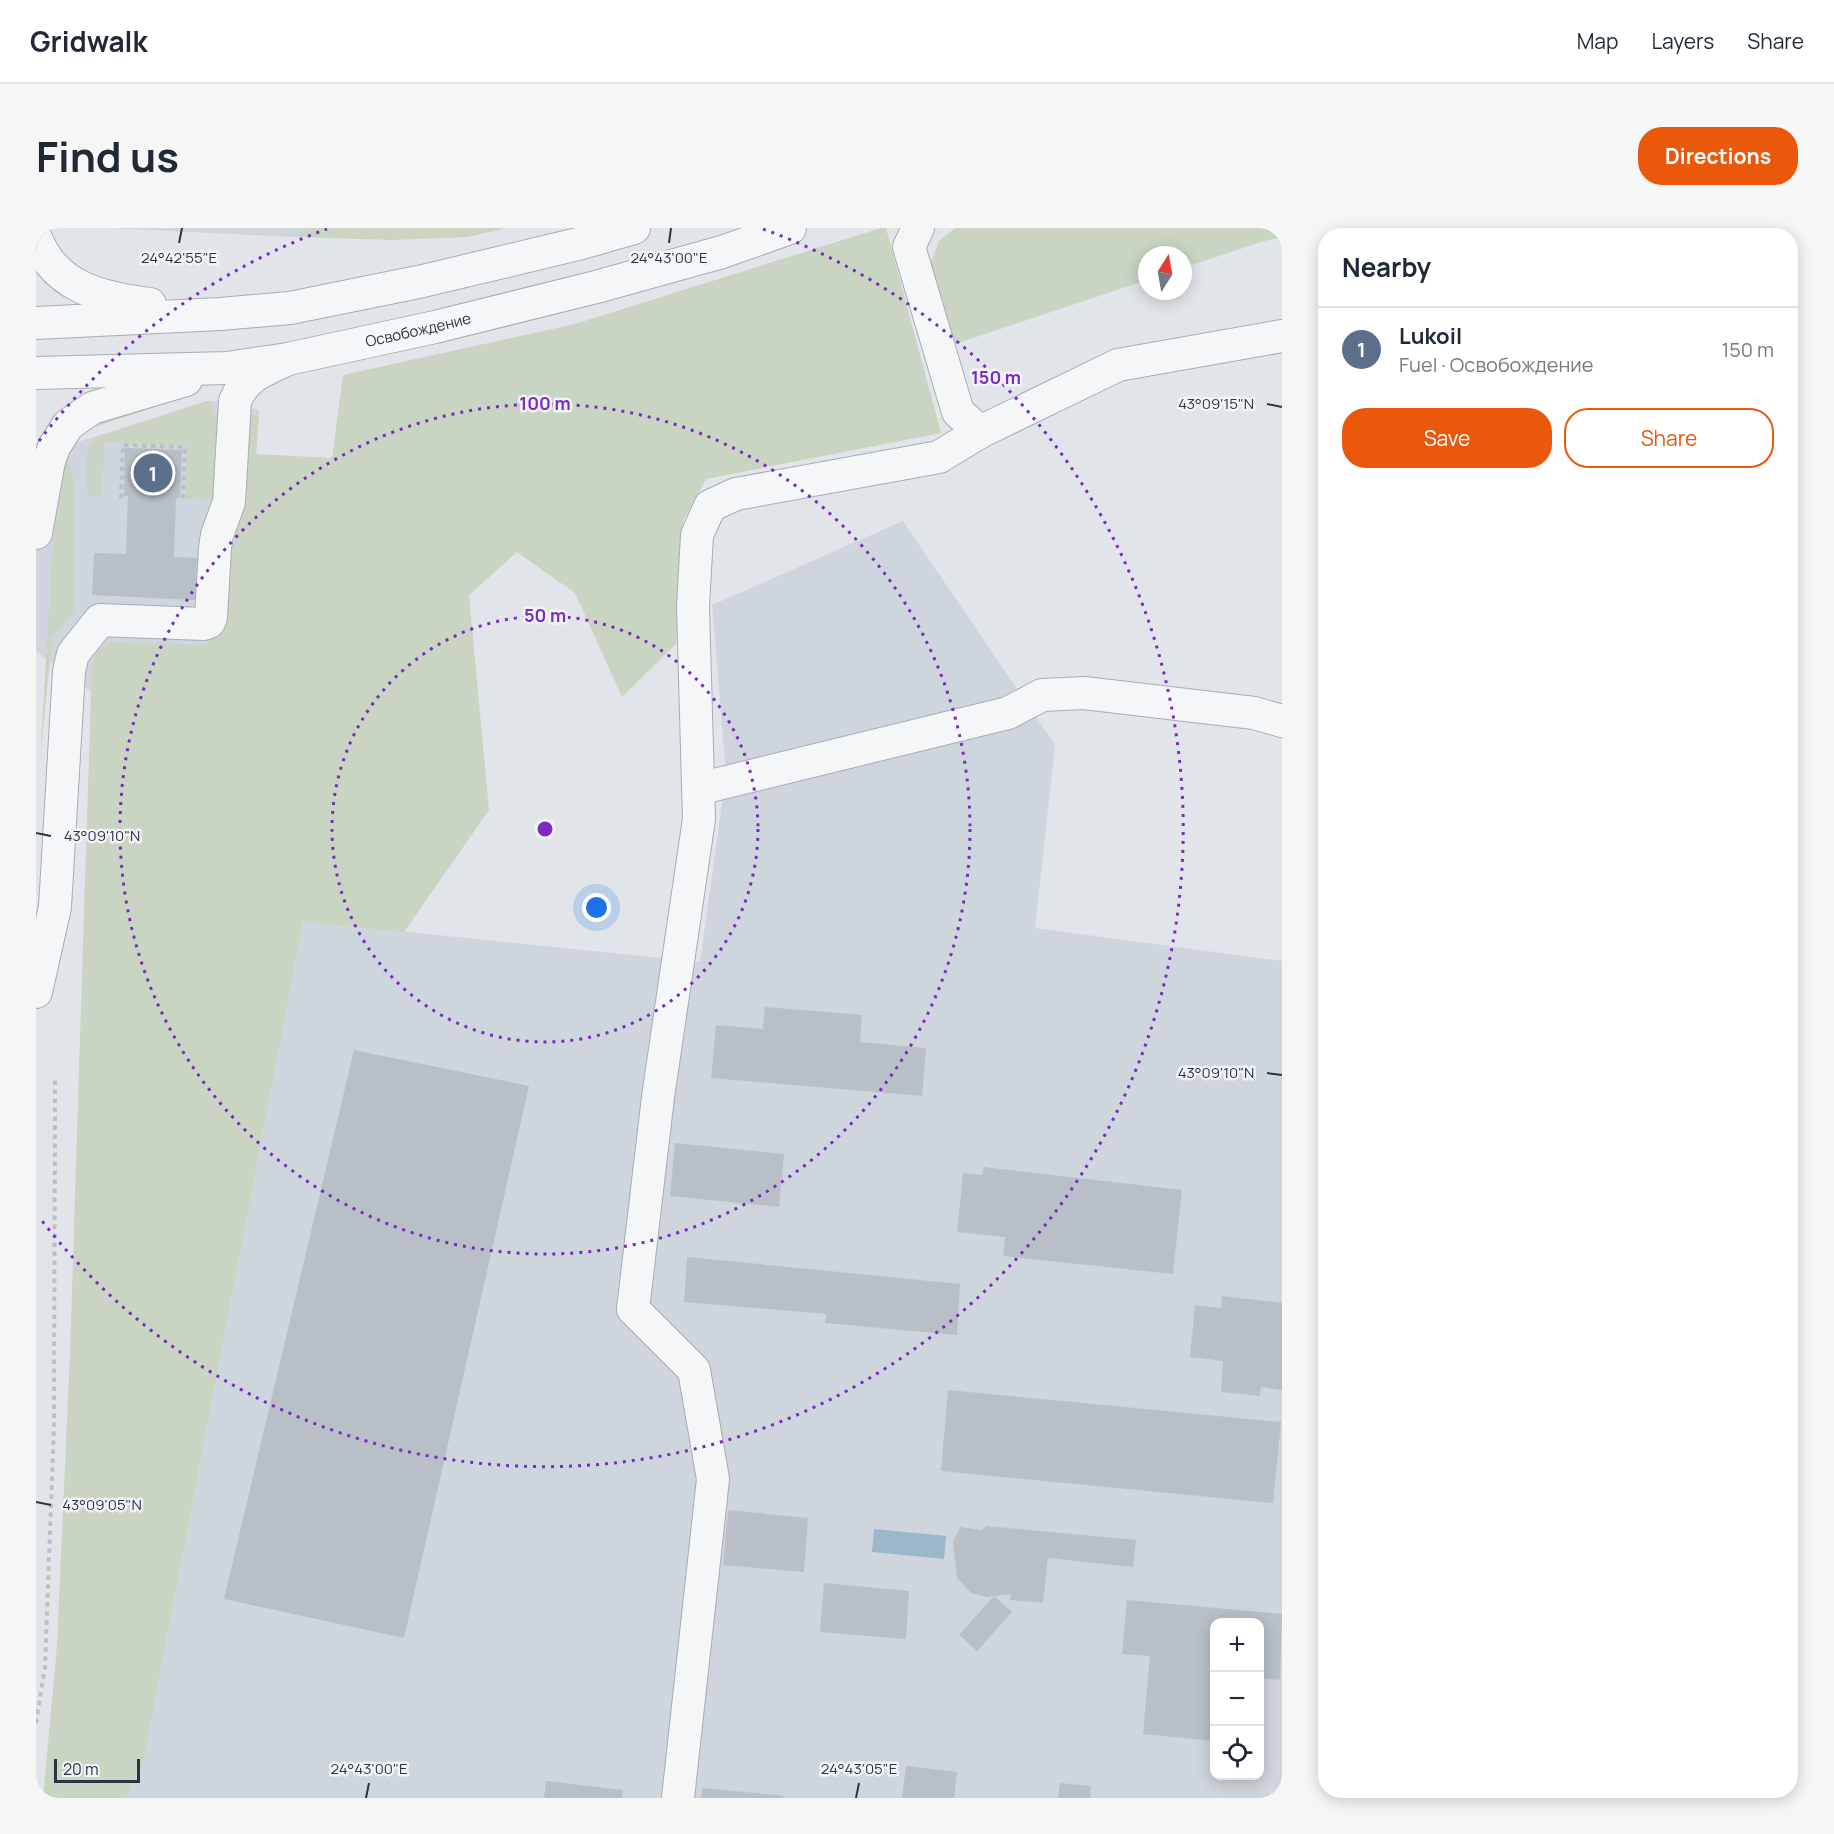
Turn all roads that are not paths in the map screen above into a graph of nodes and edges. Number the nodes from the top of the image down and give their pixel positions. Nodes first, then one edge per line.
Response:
1 (634, 228) edge
2 (790, 228) edge
3 (918, 228) edge
4 (36, 238) edge
5 (220, 314) junction
6 (36, 323) edge
7 (1282, 336) edge
8 (288, 359) junction
9 (227, 368) junction
10 (36, 373) edge
11 (980, 432) junction
12 (36, 533) edge
13 (1282, 721) edge
14 (698, 789) junction
15 (36, 992) edge
16 (678, 1798) edge

1 - 5 street
2 - 8 street, Освобождение
3 - 11 street
4 - 5 street
5 - 6 street
7 - 11 street
8 - 9 street, Освобождение
8 - 15 street
9 - 10 street, Освобождение
9 - 12 street
11 - 14 street
13 - 14 street
14 - 16 street

